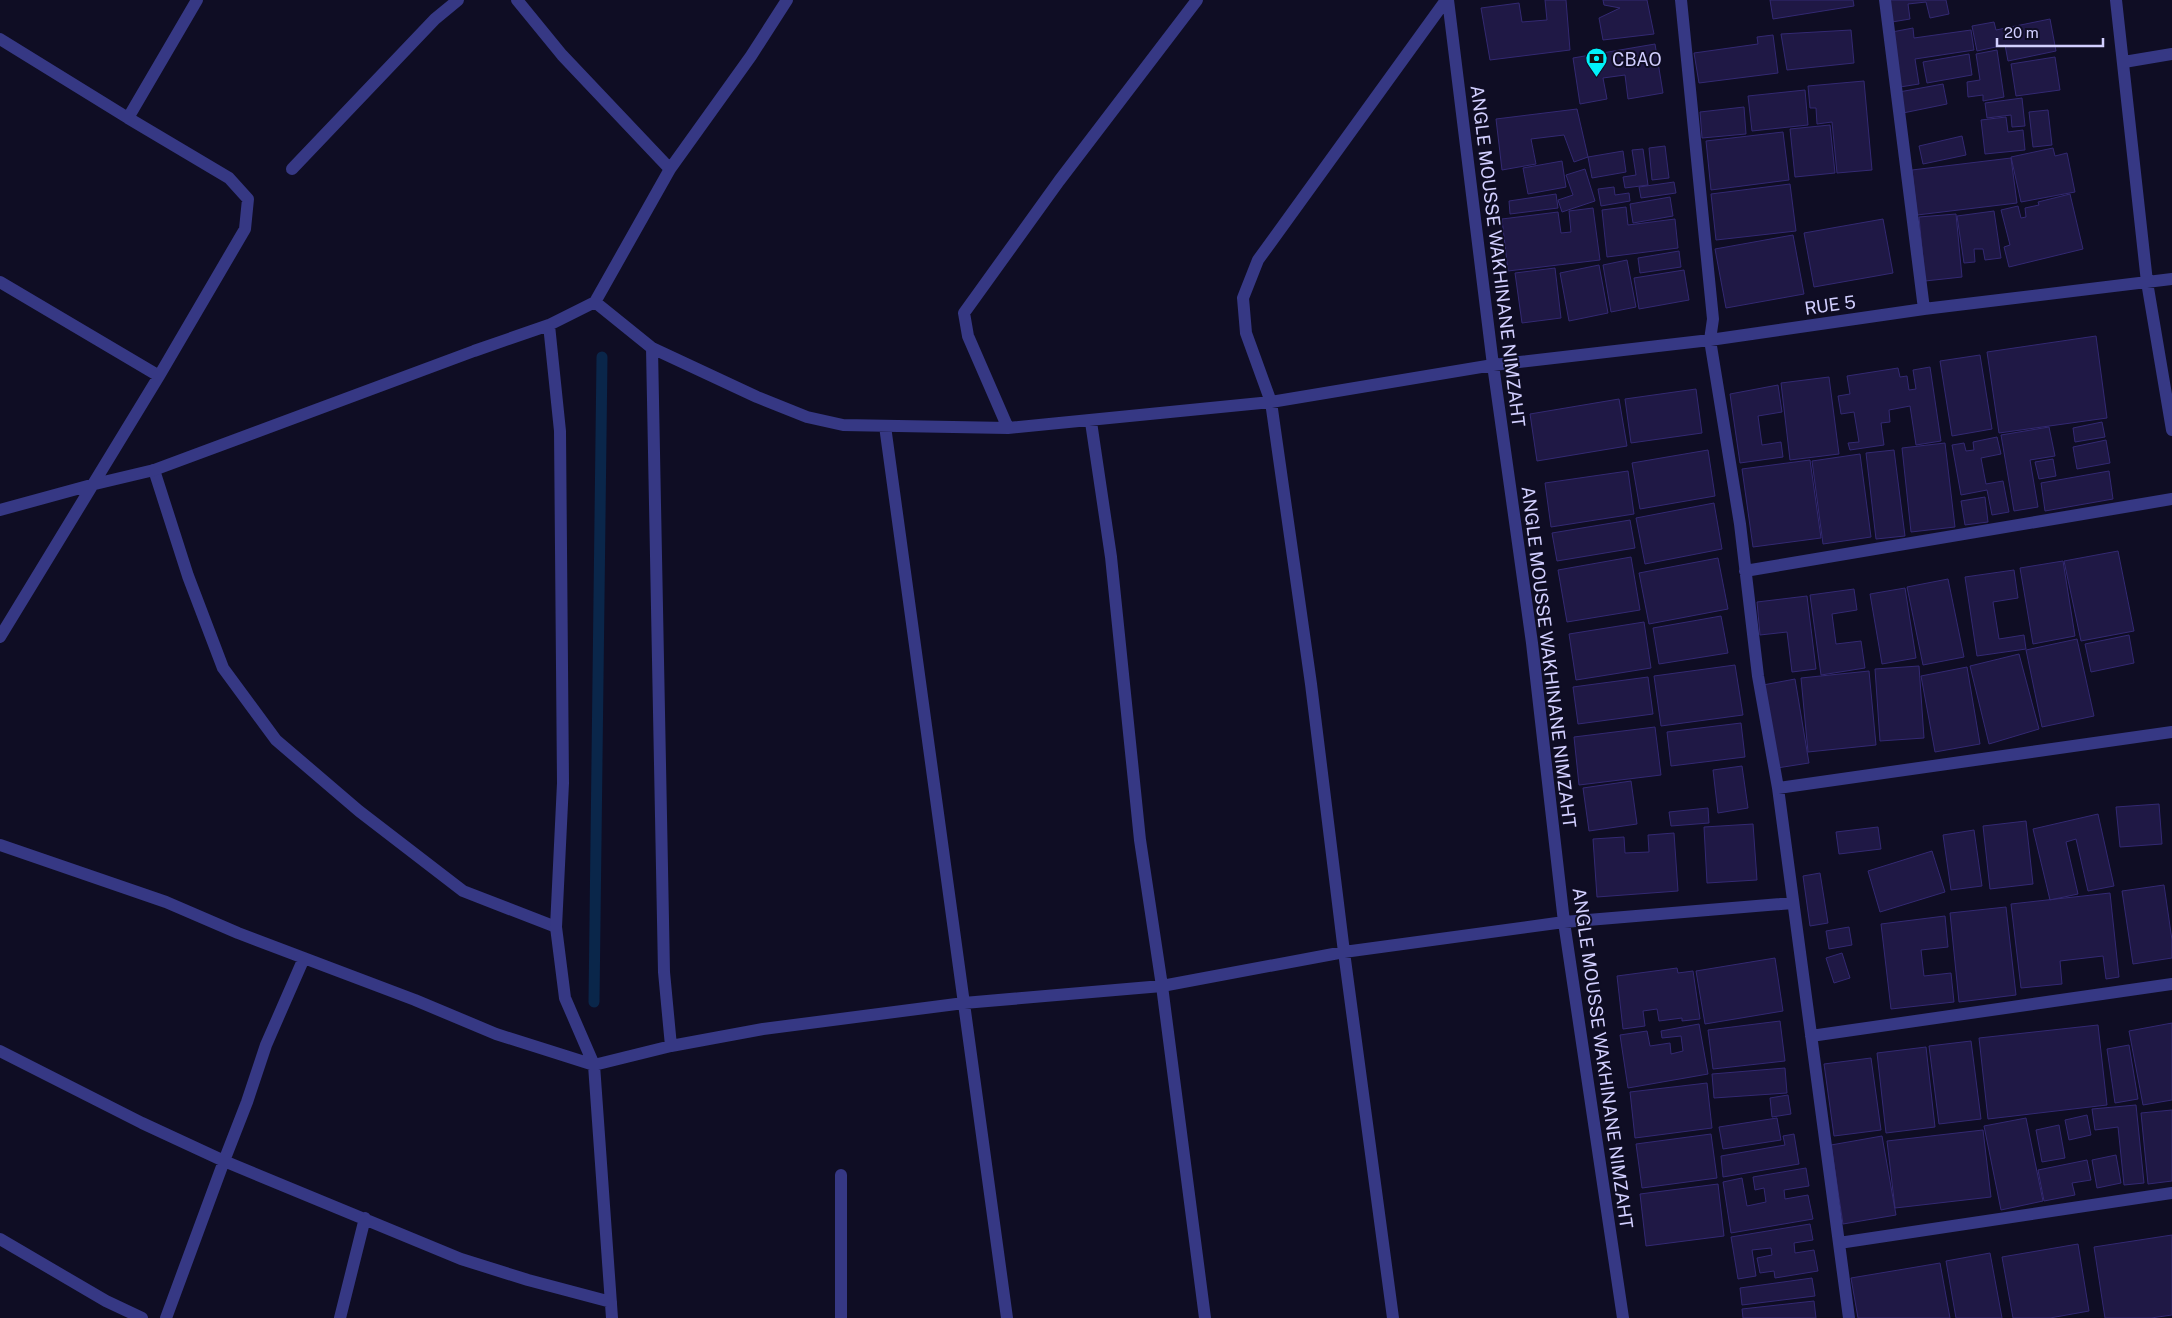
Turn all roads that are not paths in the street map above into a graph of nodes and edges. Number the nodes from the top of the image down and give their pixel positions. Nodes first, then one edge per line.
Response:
1 (197, 0) edge
2 (458, 0) edge
3 (517, 0) edge
4 (787, 0) edge
5 (1197, 0) edge
6 (1447, 0) edge
7 (1681, 0) edge
8 (1885, 0) edge
9 (2116, 0) edge
10 (0, 39) edge
11 (2172, 54) edge
12 (2124, 62) junction
13 (128, 118) junction
14 (292, 168) dead end
15 (670, 169) junction
16 (2172, 279) edge
17 (0, 282) edge
18 (2147, 282) junction
19 (595, 302) junction
20 (1924, 309) junction
21 (549, 325) junction
22 (1710, 340) junction
23 (652, 348) junction
24 (1493, 365) junction
25 (159, 376) junction
26 (1271, 402) junction
27 (1091, 422) junction
28 (885, 426) junction
29 (1008, 428) junction
30 (2172, 430) edge
31 (154, 470) junction
32 (94, 484) junction
33 (2172, 499) edge
34 (0, 510) edge
35 (1745, 571) junction
36 (0, 637) edge
37 (2172, 732) edge
38 (1778, 788) junction
39 (0, 845) edge
40 (1793, 903) junction
41 (1564, 922) junction
42 (556, 927) junction
43 (1344, 952) junction
44 (304, 958) junction
45 (2172, 984) edge
46 (1162, 986) junction
47 (964, 1004) junction
48 (1811, 1036) junction
49 (671, 1046) junction
50 (0, 1051) edge
51 (594, 1065) junction
52 (224, 1161) junction
53 (841, 1175) dead end
54 (2172, 1193) edge
55 (364, 1218) junction
56 (0, 1239) edge
57 (1839, 1243) junction
58 (611, 1302) junction
59 (142, 1318) edge
60 (166, 1318) edge
61 (340, 1318) edge
62 (612, 1318) edge
63 (841, 1318) edge
64 (1007, 1318) edge
65 (1205, 1318) edge
66 (1393, 1318) edge
67 (1623, 1318) edge
68 (1849, 1318) edge

1 - 13 street
2 - 14 street
3 - 15 street
4 - 15 street
5 - 29 street
6 - 24 street, ANGLE MOUSSE WAKHINANE NIMZAHT
6 - 26 street
7 - 22 street
8 - 20 street
9 - 12 street
10 - 13 street
11 - 12 street
12 - 18 street
13 - 25 street
15 - 19 street
16 - 18 street, RUE 5
17 - 25 street
18 - 20 street, RUE 5
18 - 30 street
19 - 21 street
19 - 23 street, RUE 5
20 - 22 street, RUE 5
21 - 31 street
21 - 42 street
22 - 24 street, RUE 5
22 - 35 street
23 - 28 street, RUE 5
23 - 49 street
24 - 26 street, RUE 5
24 - 41 street, ANGLE MOUSSE WAKHINANE NIMZAHT
25 - 32 street
26 - 27 street, RUE 5
26 - 43 street
27 - 29 street, RUE 5
27 - 46 street
28 - 29 street, RUE 5
28 - 47 street
31 - 32 street
31 - 42 street
32 - 34 street
32 - 36 street
33 - 35 street
35 - 38 street
37 - 38 street
38 - 40 street
39 - 44 street
40 - 41 street
40 - 48 street
41 - 43 street
41 - 67 street, ANGLE MOUSSE WAKHINANE NIMZAHT
42 - 51 street
43 - 46 street
43 - 66 street
44 - 51 street
44 - 52 street
45 - 48 street
46 - 47 street
46 - 65 street
47 - 49 street
47 - 64 street
48 - 57 street
49 - 51 street
50 - 52 street
51 - 58 street
52 - 55 street
52 - 60 street
53 - 63 street
54 - 57 street
55 - 58 street
55 - 61 street
56 - 59 street
57 - 68 street
58 - 62 street

